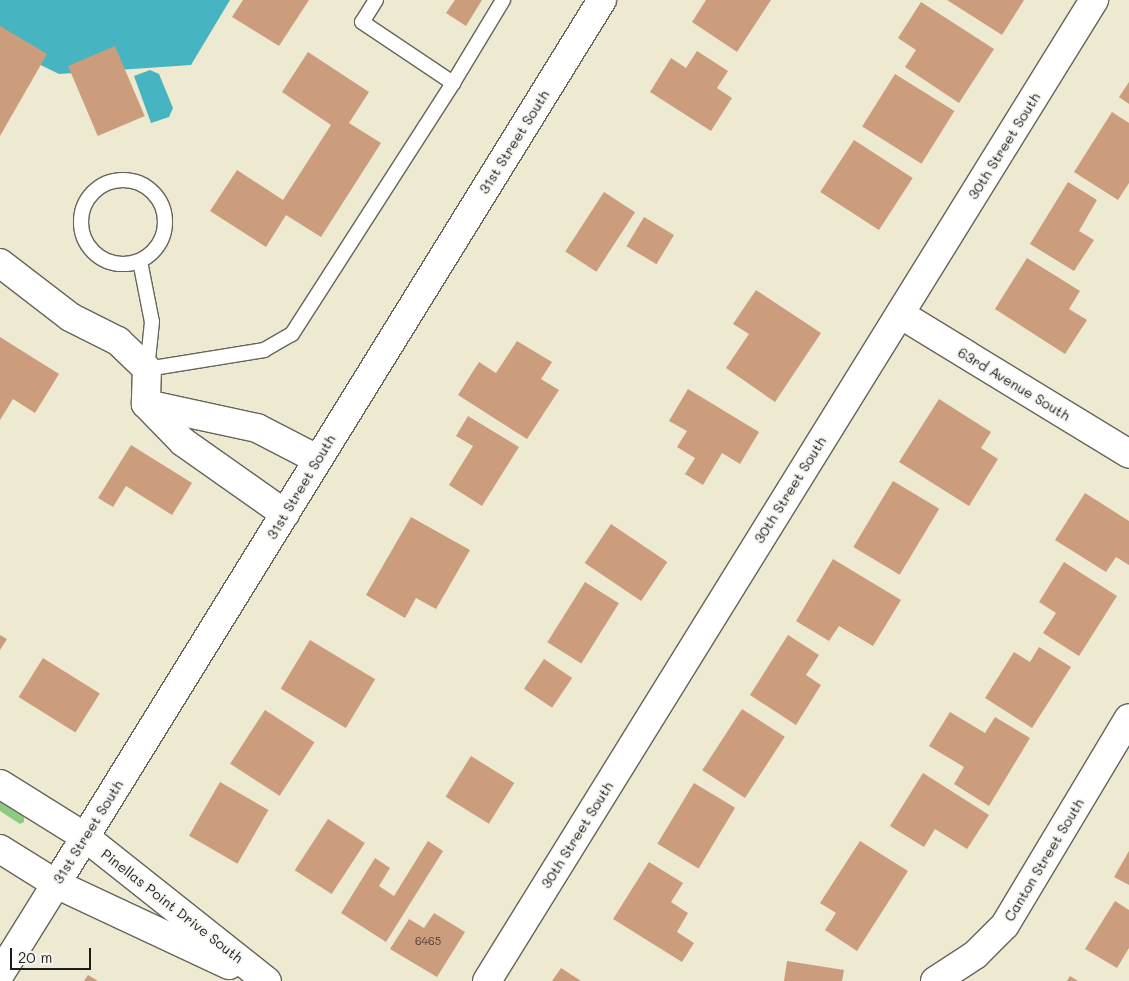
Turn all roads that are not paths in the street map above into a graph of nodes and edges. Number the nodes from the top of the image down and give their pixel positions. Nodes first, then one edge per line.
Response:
1 (376, 0) edge
2 (503, 0) edge
3 (602, 0) edge
4 (1094, 0) edge
5 (454, 83) junction
6 (140, 261) junction
7 (0, 263) edge
8 (900, 314) junction
9 (147, 368) junction
10 (146, 404) junction
11 (1129, 454) edge
12 (317, 459) junction
13 (285, 514) junction
14 (1129, 718) edge
15 (0, 784) edge
16 (85, 837) junction
17 (0, 849) edge
18 (56, 884) junction
19 (0, 974) edge
20 (266, 981) edge
21 (487, 981) edge
22 (935, 981) edge

1 - 5 lane
2 - 5 lane
3 - 12 street, 31st Street South
4 - 8 street, 30th Street South
5 - 9 lane
6 - 6 lane
6 - 9 lane
7 - 9 street
8 - 11 street, 63rd Avenue South
8 - 21 street, 30th Street South
9 - 10 street
10 - 12 street
10 - 13 street
12 - 13 street, 31st Street South
13 - 16 street, 31st Street South
14 - 22 street, Canton Street South
15 - 16 street, Pinellas Point Drive South
16 - 18 street, 31st Street South
16 - 20 street, Pinellas Point Drive South
17 - 18 street, Pinellas Point Drive South
18 - 19 street, 31st Street South
18 - 20 street, Pinellas Point Drive South

